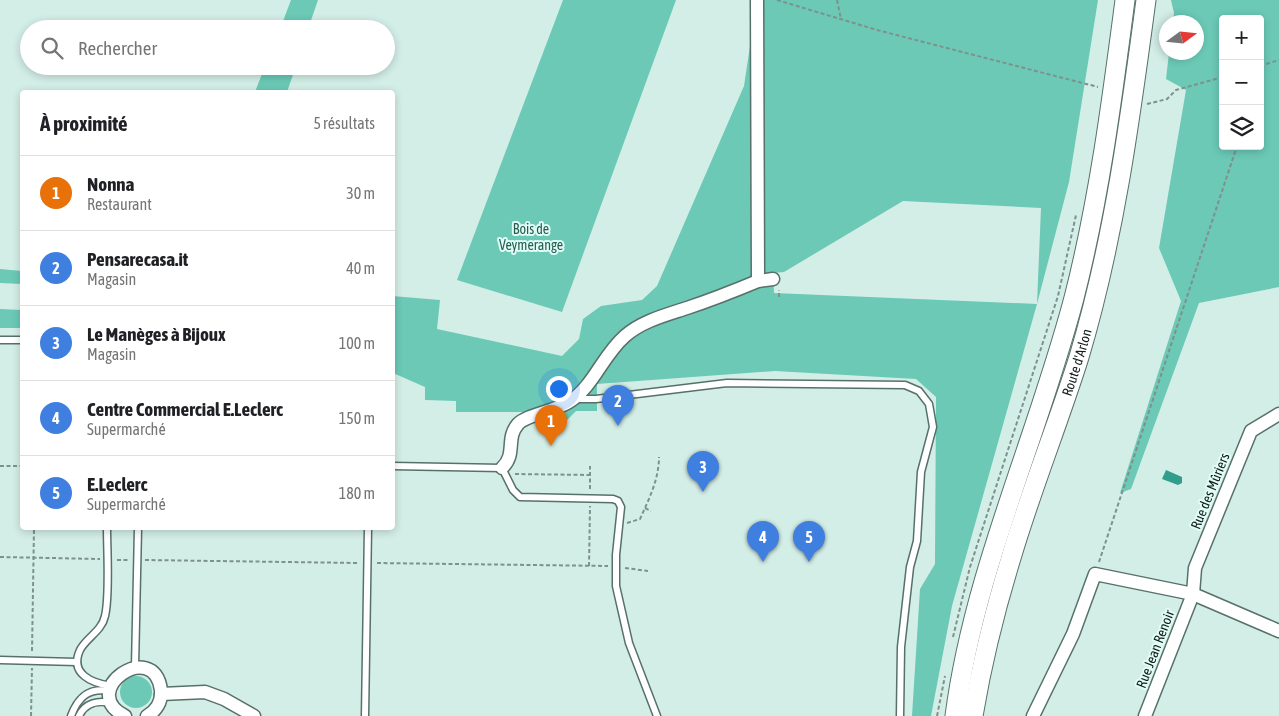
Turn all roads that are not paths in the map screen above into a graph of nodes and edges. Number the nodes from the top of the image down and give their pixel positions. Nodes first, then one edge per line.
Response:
1 (757, 0) edge
2 (1125, 0) edge
3 (1146, 0) edge
4 (773, 279) dead end
5 (758, 281) junction
6 (0, 340) edge
7 (20, 340) edge
8 (574, 399) junction
9 (1279, 414) edge
10 (395, 466) edge
11 (504, 471) junction
12 (107, 530) edge
13 (138, 530) edge
14 (368, 530) edge
15 (1193, 594) junction
16 (1279, 632) edge
17 (0, 660) edge
18 (77, 662) junction
19 (135, 667) junction
20 (111, 694) junction
21 (161, 694) junction
22 (71, 716) edge
23 (79, 716) edge
24 (125, 716) edge
25 (146, 716) edge
26 (254, 716) edge
27 (365, 716) edge
28 (657, 716) edge
29 (900, 716) edge
30 (954, 716) edge
31 (973, 716) edge
32 (1032, 716) edge
33 (1145, 716) edge

1 - 5 street
2 - 30 main road, Route d'Arlon
3 - 31 main road, Route d'Arlon
4 - 5 street
5 - 8 street
6 - 7 lane
8 - 11 street
8 - 29 lane
9 - 15 street, Rue des Mûriers
10 - 11 lane
11 - 28 lane
12 - 18 lane
13 - 19 lane
14 - 27 lane
15 - 16 street
15 - 32 street
15 - 33 street, Rue Jean Renoir
17 - 18 lane
18 - 20 lane
19 - 20 street
19 - 21 street
20 - 22 lane
20 - 23 lane
20 - 24 street
21 - 25 street
21 - 26 street

